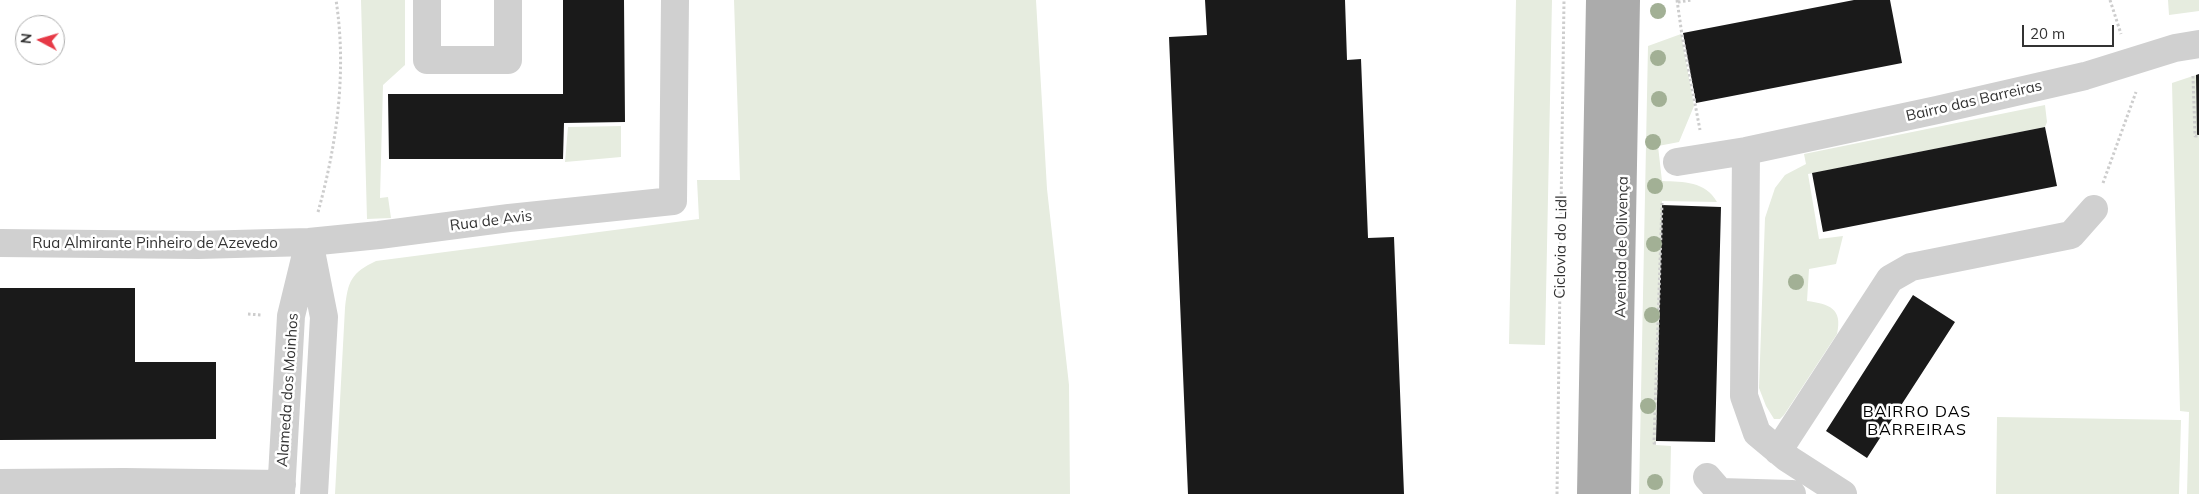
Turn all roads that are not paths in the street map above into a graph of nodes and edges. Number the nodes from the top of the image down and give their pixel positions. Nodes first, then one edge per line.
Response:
1 (427, 0) edge
2 (508, 0) edge
3 (675, 0) edge
4 (1600, 0) edge
5 (1626, 0) edge
6 (2199, 44) edge
7 (1746, 151) junction
8 (1677, 162) dead end
9 (2094, 210) road end
10 (309, 242) junction
11 (0, 243) edge
12 (1778, 452) junction
13 (1707, 477) dead end
14 (0, 483) edge
15 (281, 489) edge
16 (314, 494) edge
17 (1590, 494) edge
18 (1617, 494) edge
19 (1792, 494) edge
20 (1843, 494) edge

1 - 2 street
3 - 10 street, Rua de Avis
4 - 17 main road, Avenida de Olivença
5 - 18 main road, Avenida de Olivença
6 - 7 street, Bairro das Barreiras
7 - 8 street, Bairro das Barreiras
7 - 12 street
9 - 12 street
10 - 11 street, Rua Almirante Pinheiro de Azevedo
10 - 15 street, Alameda dos Moinhos
10 - 16 street, Alameda dos Moinhos
12 - 20 street
13 - 19 street
14 - 15 street

